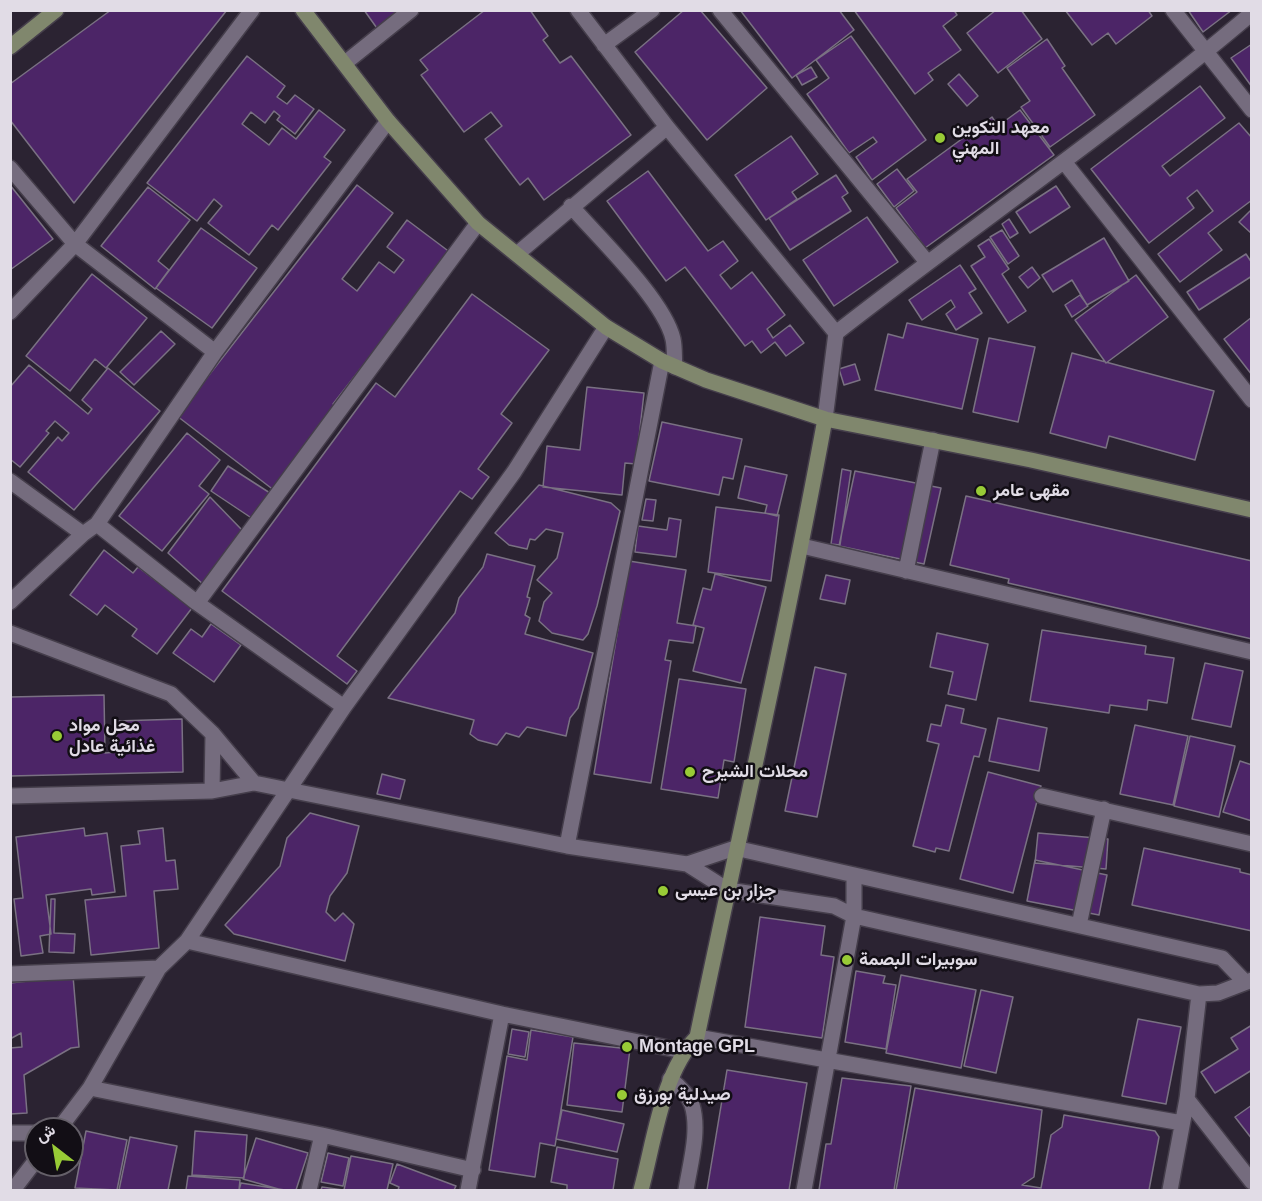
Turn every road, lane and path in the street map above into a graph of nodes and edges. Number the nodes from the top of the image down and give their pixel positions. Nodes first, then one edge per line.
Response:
1 (56, 10) edge
2 (252, 10) edge
3 (303, 10) edge
4 (411, 10) edge
5 (578, 10) edge
6 (652, 10) edge
7 (720, 10) edge
8 (1173, 10) edge
9 (1251, 13) edge
10 (604, 45) junction
11 (10, 47) edge
12 (1206, 52) junction
13 (345, 63) junction
14 (1251, 110) edge
15 (388, 121) junction
16 (667, 127) junction
17 (1065, 163) junction
18 (10, 168) edge
19 (571, 206) junction
20 (478, 223) junction
21 (75, 244) junction
22 (517, 254) junction
23 (927, 262) junction
24 (10, 312) edge
25 (606, 327) junction
26 (836, 333) junction
27 (215, 352) junction
28 (668, 364) junction
29 (1251, 400) edge
30 (825, 419) junction
31 (933, 440) junction
32 (10, 481) edge
33 (1251, 510) edge
34 (97, 524) junction
35 (82, 534) junction
36 (802, 546) junction
37 (906, 571) junction
38 (10, 602) edge
39 (197, 603) junction
40 (10, 633) edge
41 (1251, 652) edge
42 (344, 707) junction
43 (213, 734) junction
44 (254, 783) junction
45 (290, 790) junction
46 (212, 791) junction
47 (10, 796) edge
48 (1042, 796) dead end
49 (1104, 809) junction
50 (1251, 844) edge
51 (567, 846) junction
52 (735, 848) junction
53 (687, 864) junction
54 (854, 875) junction
55 (728, 890) junction
56 (854, 916) junction
57 (1078, 925) junction
58 (187, 941) junction
59 (159, 968) junction
60 (10, 974) edge
61 (1247, 981) edge
62 (1199, 994) junction
63 (502, 1014) junction
64 (697, 1037) junction
65 (683, 1051) junction
66 (828, 1059) junction
67 (670, 1079) junction
68 (90, 1088) junction
69 (1186, 1098) junction
70 (68, 1117) edge
71 (1182, 1123) junction
72 (322, 1135) junction
73 (473, 1170) junction
74 (24, 1176) edge
75 (1251, 1182) edge
76 (13, 1191) edge
77 (309, 1191) edge
78 (468, 1191) edge
79 (641, 1191) edge
80 (686, 1191) edge
81 (804, 1191) edge
82 (1170, 1191) edge

1 - 11 main road
2 - 21 street
3 - 13 main road
4 - 13 street
5 - 10 street
6 - 10 street
7 - 23 street
8 - 12 street
9 - 12 street
10 - 16 street
12 - 14 street
12 - 17 street
13 - 15 main road
15 - 20 main road
15 - 27 street
16 - 19 street
16 - 26 street
17 - 23 street
17 - 29 street
18 - 21 street
19 - 22 street
19 - 28 street
20 - 22 main road
20 - 39 street
21 - 24 street
21 - 27 street
22 - 25 main road
23 - 26 street
25 - 28 main road
25 - 42 street
26 - 30 street
27 - 34 street
28 - 30 main road
28 - 51 street
30 - 31 main road
30 - 36 main road
31 - 33 main road
31 - 37 street
32 - 35 street
34 - 35 street
34 - 39 street
35 - 38 street
36 - 37 street
36 - 52 main road
37 - 41 street
39 - 42 street
40 - 43 street
42 - 45 street
43 - 44 street
43 - 46 street
44 - 45 street
44 - 46 street
45 - 51 street
45 - 58 street
46 - 47 street
48 - 49 street
49 - 50 street
49 - 57 street
51 - 53 street
52 - 53 street
52 - 54 street
52 - 55 main road
53 - 55 street
54 - 56 street
54 - 57 street
55 - 56 street
55 - 64 main road
56 - 62 street
56 - 66 street
57 - 61 street
58 - 59 street
58 - 63 street
59 - 60 street
59 - 68 street
61 - 62 street
62 - 69 street
63 - 65 street
63 - 73 street
64 - 65 main road
64 - 66 street
65 - 67 main road
66 - 71 street
66 - 81 street
67 - 79 main road
67 - 80 street
68 - 70 street
68 - 72 street
69 - 71 street
69 - 75 street
71 - 82 street
72 - 73 street
72 - 77 street
73 - 78 street
74 - 76 street

